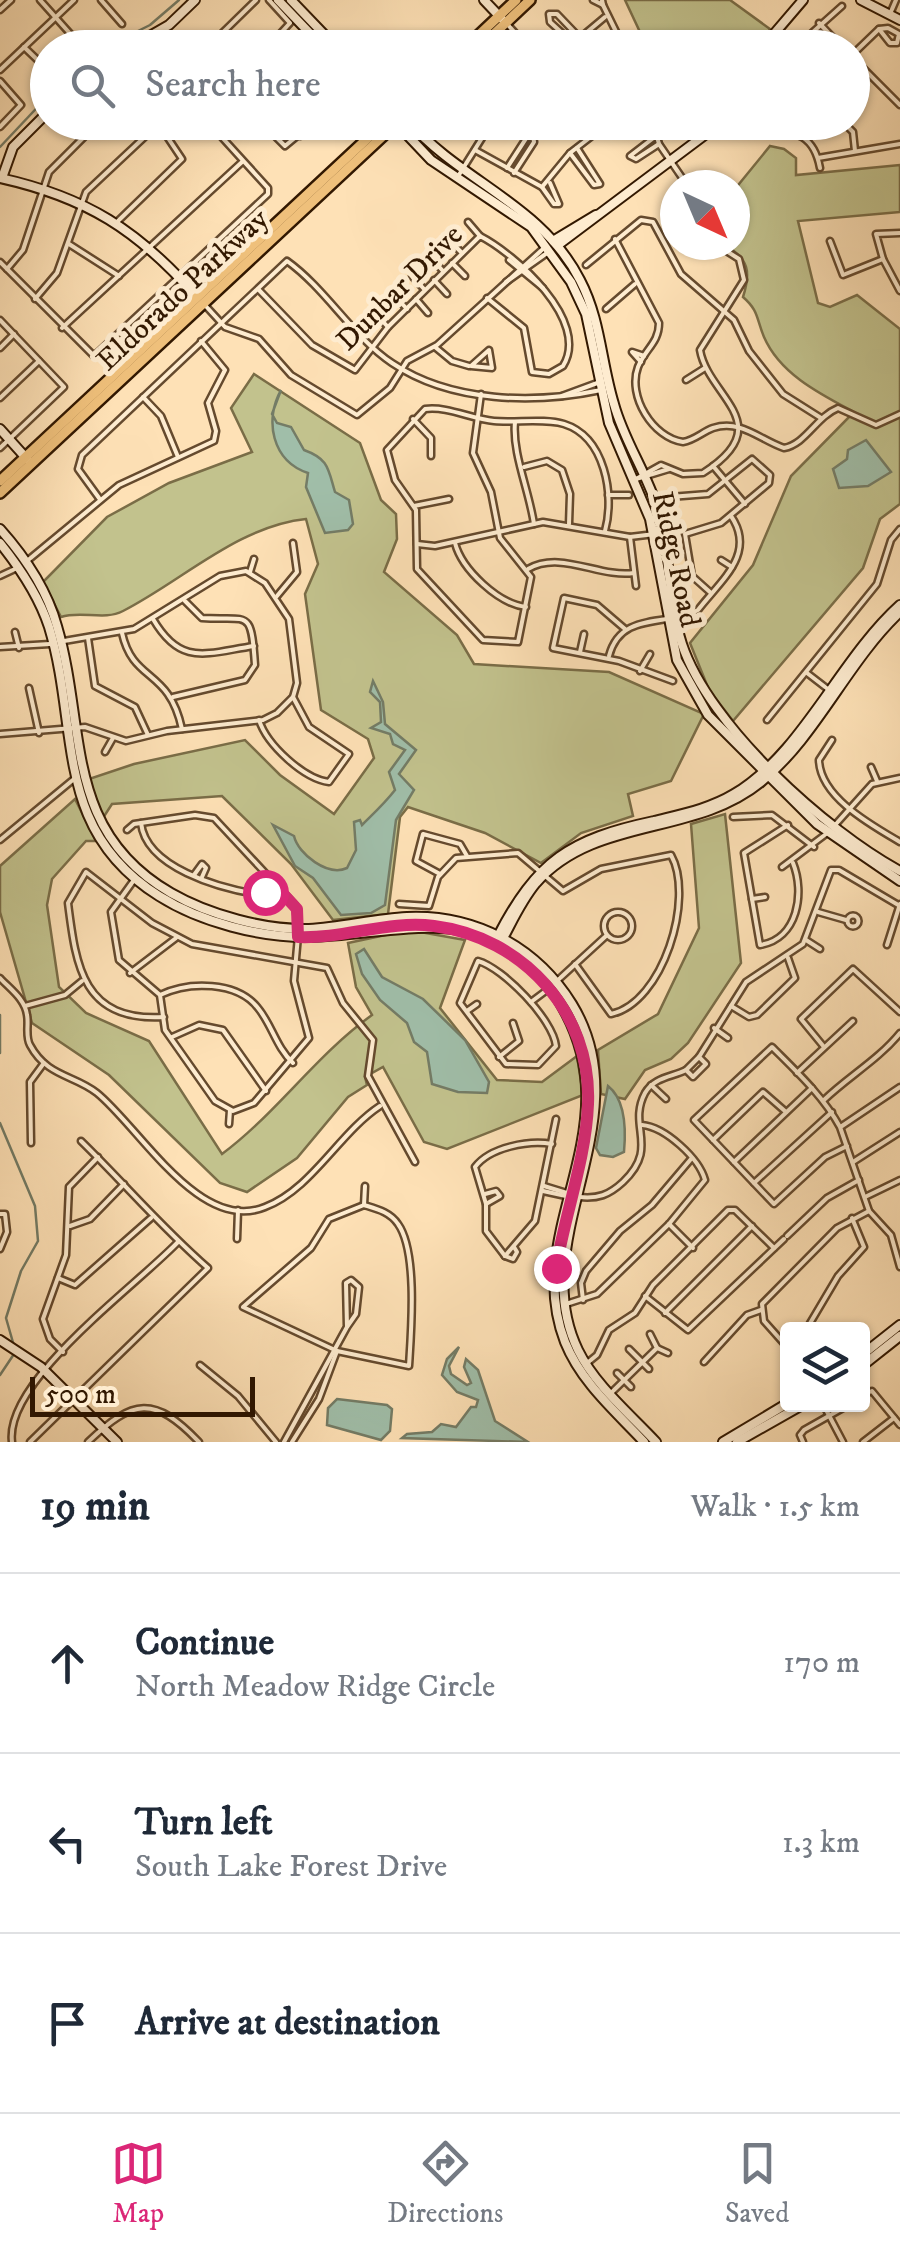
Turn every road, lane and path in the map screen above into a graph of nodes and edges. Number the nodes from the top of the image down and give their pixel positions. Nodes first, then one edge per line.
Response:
1 (11, 0) edge
2 (40, 0) edge
3 (74, 0) edge
4 (101, 0) edge
5 (194, 0) edge
6 (256, 0) edge
7 (269, 0) edge
8 (278, 0) edge
9 (291, 0) edge
10 (481, 0) edge
11 (516, 0) edge
12 (530, 0) edge
13 (593, 0) edge
14 (804, 0) edge
15 (861, 0) edge
16 (896, 0) edge
17 (602, 2) edge
18 (842, 6) dead end
19 (0, 10) edge
20 (890, 16) junction
21 (55, 17) junction
22 (605, 17) junction
23 (900, 20) edge
24 (500, 22) junction
25 (819, 23) junction
26 (122, 24) dead end
27 (879, 29) dead end
28 (42, 30) edge
29 (67, 30) edge
30 (159, 30) edge
31 (225, 30) edge
32 (284, 30) edge
33 (307, 30) edge
34 (320, 30) edge
35 (489, 30) edge
36 (494, 30) edge
37 (505, 30) edge
38 (509, 30) edge
39 (557, 30) edge
40 (572, 30) edge
41 (588, 30) edge
42 (612, 30) edge
43 (778, 30) edge
44 (812, 30) edge
45 (826, 30) edge
46 (870, 38) edge
47 (30, 41) edge
48 (24, 47) junction
49 (30, 53) edge
50 (0, 70) edge
51 (870, 74) edge
52 (0, 81) edge
53 (899, 103) edge
54 (0, 127) edge
55 (30, 130) edge
56 (79, 140) edge
57 (144, 140) edge
58 (170, 140) edge
59 (224, 140) edge
60 (367, 140) edge
61 (379, 140) edge
62 (416, 140) edge
63 (425, 140) edge
64 (481, 140) edge
65 (525, 140) edge
66 (534, 140) edge
67 (586, 140) edge
68 (650, 140) edge
69 (658, 140) edge
70 (703, 140) edge
71 (801, 140) edge
72 (854, 140) edge
73 (659, 144) junction
74 (900, 144) edge
75 (576, 147) junction
76 (475, 150) junction
77 (855, 151) junction
78 (570, 153) junction
79 (818, 158) junction
80 (243, 161) junction
81 (672, 162) junction
82 (507, 168) junction
83 (820, 168) dead end
84 (678, 170) edge
85 (514, 173) junction
86 (459, 175) junction
87 (1, 178) edge
88 (549, 182) junction
89 (542, 187) junction
90 (42, 192) junction
91 (315, 193) junction
92 (81, 203) junction
93 (118, 221) junction
94 (468, 222) dead end
95 (900, 232) edge
96 (483, 237) junction
97 (615, 239) junction
98 (449, 240) dead end
99 (830, 242) dead end
100 (69, 244) junction
101 (553, 245) junction
102 (149, 246) junction
103 (462, 253) junction
104 (431, 258) dead end
105 (882, 259) junction
106 (739, 260) edge
107 (0, 262) edge
108 (452, 262) junction
109 (586, 265) dead end
110 (6, 269) junction
111 (443, 271) junction
112 (520, 271) junction
113 (119, 276) junction
114 (178, 276) junction
115 (412, 276) dead end
116 (466, 276) dead end
117 (434, 280) junction
118 (635, 284) junction
119 (256, 288) junction
120 (424, 289) junction
121 (900, 291) edge
122 (393, 294) dead end
123 (447, 294) dead end
124 (487, 298) junction
125 (34, 299) junction
126 (416, 299) junction
127 (199, 300) junction
128 (407, 309) junction
129 (606, 310) dead end
130 (374, 312) dead end
131 (428, 312) dead end
132 (724, 312) junction
133 (0, 320) edge
134 (220, 324) junction
135 (388, 327) junction
136 (62, 328) junction
137 (14, 334) junction
138 (201, 341) junction
139 (435, 346) junction
140 (375, 347) junction
141 (0, 348) edge
142 (39, 361) junction
143 (471, 366) junction
144 (402, 368) junction
145 (705, 368) junction
146 (686, 380) dead end
147 (603, 386) junction
148 (481, 394) junction
149 (142, 396) junction
150 (0, 398) edge
151 (900, 414) edge
152 (477, 418) junction
153 (821, 418) junction
154 (413, 419) junction
155 (515, 422) junction
156 (737, 428) junction
157 (0, 429) edge
158 (10, 439) junction
159 (0, 448) edge
160 (431, 456) dead end
161 (178, 457) junction
162 (28, 460) junction
163 (713, 466) junction
164 (524, 467) junction
165 (642, 476) junction
166 (0, 481) edge
167 (725, 482) junction
168 (0, 492) edge
169 (608, 495) junction
170 (630, 495) dead end
171 (670, 496) dead end
172 (99, 498) junction
173 (449, 499) dead end
174 (746, 504) junction
175 (414, 506) junction
176 (731, 516) junction
177 (534, 524) junction
178 (569, 524) junction
179 (0, 529) edge
180 (900, 529) edge
181 (605, 531) junction
182 (497, 532) junction
183 (658, 534) junction
184 (630, 538) junction
185 (0, 542) edge
186 (455, 542) junction
187 (293, 543) dead end
188 (415, 543) junction
189 (254, 559) dead end
190 (721, 560) dead end
191 (22, 564) junction
192 (732, 568) junction
193 (528, 569) junction
194 (250, 572) junction
195 (634, 573) junction
196 (0, 576) edge
197 (636, 586) dead end
198 (711, 593) junction
199 (277, 596) junction
200 (184, 599) junction
201 (526, 608) junction
202 (900, 608) edge
203 (688, 615) dead end
204 (671, 618) junction
205 (152, 619) junction
206 (625, 630) junction
207 (15, 632) dead end
208 (122, 633) junction
209 (584, 634) dead end
210 (88, 638) junction
211 (56, 643) junction
212 (254, 646) junction
213 (0, 647) edge
214 (19, 648) junction
215 (580, 652) junction
216 (650, 654) dead end
217 (609, 658) junction
218 (640, 671) junction
219 (807, 673) junction
220 (673, 681) dead end
221 (30, 688) dead end
222 (830, 691) junction
223 (173, 697) junction
224 (293, 698) junction
225 (259, 720) junction
226 (767, 720) dead end
227 (70, 729) junction
228 (182, 729) junction
229 (39, 733) junction
230 (0, 734) edge
231 (148, 735) junction
232 (113, 738) junction
233 (832, 740) dead end
234 (105, 752) dead end
235 (871, 766) dead end
236 (769, 771) junction
237 (78, 776) junction
238 (900, 778) edge
239 (877, 781) junction
240 (850, 808) junction
241 (733, 817) dead end
242 (141, 824) junction
243 (788, 825) junction
244 (128, 830) dead end
245 (831, 830) junction
246 (0, 840) edge
247 (900, 842) edge
248 (814, 847) junction
249 (467, 856) junction
250 (793, 863) junction
251 (782, 867) dead end
252 (542, 872) junction
253 (900, 872) edge
254 (440, 874) junction
255 (194, 875) junction
256 (138, 876) junction
257 (201, 879) junction
258 (900, 881) edge
259 (274, 884) junction
260 (119, 896) junction
261 (765, 898) dead end
262 (752, 899) junction
263 (399, 904) dead end
264 (900, 905) edge
265 (818, 912) junction
266 (846, 920) dead end
267 (298, 933) junction
268 (606, 936) junction
269 (176, 938) junction
270 (806, 940) junction
271 (499, 941) junction
272 (887, 945) dead end
273 (820, 949) dead end
274 (788, 958) junction
275 (294, 962) junction
276 (575, 964) junction
277 (130, 973) junction
278 (0, 978) edge
279 (82, 981) junction
280 (553, 985) junction
281 (160, 995) junction
282 (531, 1002) junction
283 (477, 1004) dead end
284 (730, 1005) junction
285 (25, 1006) junction
286 (467, 1011) junction
287 (900, 1012) edge
288 (164, 1017) junction
289 (853, 1021) dead end
290 (512, 1022) dead end
291 (714, 1028) junction
292 (900, 1033) edge
293 (170, 1038) junction
294 (728, 1038) dead end
295 (824, 1047) junction
296 (499, 1057) junction
297 (699, 1058) junction
298 (45, 1061) junction
299 (292, 1063) junction
300 (686, 1070) junction
301 (797, 1073) junction
302 (651, 1085) junction
303 (900, 1087) edge
304 (812, 1088) junction
305 (266, 1092) junction
306 (666, 1099) dead end
307 (824, 1100) junction
308 (382, 1105) junction
309 (230, 1110) junction
310 (786, 1112) junction
311 (832, 1112) junction
312 (556, 1119) dead end
313 (229, 1124) dead end
314 (642, 1125) junction
315 (840, 1127) junction
316 (900, 1132) edge
317 (81, 1140) dead end
318 (713, 1140) junction
319 (30, 1143) dead end
320 (552, 1144) junction
321 (847, 1146) junction
322 (98, 1156) junction
323 (691, 1159) junction
324 (416, 1162) dead end
325 (734, 1162) junction
326 (853, 1162) junction
327 (859, 1180) junction
328 (900, 1180) edge
329 (754, 1183) junction
330 (125, 1184) junction
331 (365, 1186) dead end
332 (543, 1188) junction
333 (483, 1194) junction
334 (575, 1196) junction
335 (865, 1198) junction
336 (486, 1204) junction
337 (364, 1205) junction
338 (238, 1210) junction
339 (870, 1211) junction
340 (3, 1214) edge
341 (152, 1216) junction
342 (852, 1218) junction
343 (669, 1224) junction
344 (70, 1226) junction
345 (752, 1226) junction
346 (237, 1239) dead end
347 (178, 1242) junction
348 (693, 1248) junction
349 (774, 1248) junction
350 (0, 1249) edge
351 (900, 1267) edge
352 (58, 1278) junction
353 (645, 1296) junction
354 (584, 1302) junction
355 (560, 1304) junction
356 (761, 1310) junction
357 (665, 1313) junction
358 (808, 1313) dead end
359 (816, 1316) junction
360 (812, 1322) edge
361 (900, 1325) edge
362 (346, 1327) junction
363 (650, 1334) dead end
364 (900, 1336) edge
365 (780, 1337) edge
366 (0, 1340) edge
367 (657, 1348) junction
368 (629, 1349) dead end
369 (870, 1349) edge
370 (337, 1351) junction
371 (63, 1352) junction
372 (668, 1352) dead end
373 (870, 1360) edge
374 (704, 1362) dead end
375 (642, 1363) junction
376 (200, 1366) dead end
377 (582, 1366) junction
378 (44, 1370) junction
379 (649, 1370) dead end
380 (617, 1373) dead end
381 (624, 1380) junction
382 (631, 1387) dead end
383 (870, 1391) edge
384 (607, 1396) junction
385 (71, 1398) junction
386 (780, 1409) edge
387 (787, 1412) edge
388 (827, 1412) edge
389 (839, 1412) edge
390 (830, 1418) junction
391 (894, 1418) junction
392 (900, 1425) edge
393 (752, 1428) junction
394 (101, 1430) junction
395 (12, 1442) edge
396 (30, 1442) edge
397 (88, 1442) edge
398 (117, 1442) edge
399 (198, 1442) edge
400 (276, 1442) edge
401 (284, 1442) edge
402 (292, 1442) edge
403 (644, 1442) edge
404 (656, 1442) edge
405 (723, 1442) edge
406 (737, 1442) edge
407 (803, 1442) edge
408 (843, 1442) edge
409 (862, 1442) edge

1 - 19 street
2 - 21 street
3 - 21 street
4 - 26 street
5 - 30 main road
6 - 31 street
7 - 32 street
8 - 33 main road
9 - 34 main road
10 - 24 main road
11 - 24 main road
12 - 24 main road
13 - 17 street
14 - 43 main road
15 - 20 main road
16 - 20 street
17 - 22 street
18 - 25 street
20 - 23 main road
21 - 28 street
21 - 29 street
22 - 41 street
22 - 42 street
24 - 35 main road
24 - 36 main road
24 - 37 street
24 - 38 street
25 - 44 street
25 - 45 street
27 - 46 street
39 - 40 street
47 - 48 street
48 - 49 street
48 - 50 street
51 - 53 street
52 - 54 street
55 - 87 main road
56 - 90 street
57 - 92 street
58 - 93 street
59 - 80 street
60 - 91 main road, Eldorado Parkway
61 - 91 main road, Eldorado Parkway
62 - 86 main road, Ridge Road
63 - 86 main road, Ridge Road
64 - 76 street
65 - 82 street
66 - 85 street
67 - 75 street
68 - 73 street
69 - 73 street
70 - 81 main road
71 - 79 street
72 - 77 street
73 - 81 street
74 - 77 street
75 - 78 street
75 - 78 street
76 - 82 street
76 - 86 street
77 - 79 street
78 - 88 street
79 - 83 street
80 - 102 street
80 - 114 street
81 - 84 street
81 - 101 main road
82 - 85 street
85 - 89 street
86 - 101 main road, Ridge Road
87 - 90 main road
88 - 89 street
88 - 89 street
90 - 92 main road
90 - 110 street
91 - 127 main road, Eldorado Parkway
92 - 93 main road
92 - 100 street
93 - 102 main road
94 - 96 street
95 - 105 street
96 - 103 street, Dunbar Drive
96 - 112 street
97 - 109 street
97 - 118 street
97 - 132 street
98 - 103 street
99 - 105 street
100 - 113 street
100 - 125 street
101 - 112 street
101 - 147 main road, Ridge Road
102 - 113 street
102 - 114 main road
103 - 108 street, Dunbar Drive
104 - 111 street
105 - 121 street
106 - 132 street
107 - 110 street
108 - 111 street, Dunbar Drive
108 - 116 street
110 - 125 street
111 - 117 street, Dunbar Drive
112 - 124 street
112 - 124 street
113 - 136 street
114 - 127 main road
114 - 136 street
115 - 120 street
117 - 120 street, Dunbar Drive
117 - 123 street
118 - 129 street
118 - 156 street
119 - 134 street
119 - 140 street, Dunbar Drive
119 - 140 street
120 - 126 street, Dunbar Drive
122 - 128 street
124 - 139 street
125 - 136 street
126 - 128 street, Dunbar Drive
126 - 131 street
127 - 134 street
127 - 162 main road, Eldorado Parkway
128 - 135 street, Dunbar Drive
130 - 135 street
132 - 145 street
132 - 153 street
133 - 137 street
134 - 138 street
134 - 144 street
135 - 140 street, Dunbar Drive
137 - 141 street
137 - 142 street
138 - 149 street
138 - 161 street
139 - 143 street
139 - 144 street
140 - 144 street
142 - 150 street
142 - 158 street
143 - 143 street
144 - 148 street
145 - 146 street
145 - 156 street
147 - 148 street
147 - 165 main road, Ridge Road
148 - 152 street
149 - 161 street
149 - 172 street
151 - 153 street
152 - 154 street
152 - 155 street
152 - 182 street
153 - 156 street
154 - 160 street
154 - 175 street
155 - 164 street
155 - 169 street
156 - 163 street
157 - 158 main road
158 - 159 street
158 - 162 main road
161 - 172 street
162 - 166 main road, Eldorado Parkway
162 - 168 main road, Eldorado Parkway
163 - 165 street
163 - 167 street
164 - 177 street
164 - 178 street
165 - 183 main road, Ridge Road
167 - 171 street
167 - 174 street
167 - 174 street
169 - 170 street
169 - 181 street
172 - 191 street
173 - 175 street
174 - 176 street
175 - 188 street
176 - 192 street
176 - 198 street
177 - 178 street
177 - 182 street
178 - 181 street
179 - 191 main road
180 - 219 street
181 - 184 street
182 - 186 street
182 - 193 street
183 - 184 street
183 - 204 main road, Ridge Road
184 - 195 street
185 - 191 main road
186 - 188 street
186 - 201 street
187 - 199 street
188 - 201 street
189 - 194 street
190 - 192 street
191 - 196 street
191 - 211 main road
192 - 198 street
193 - 195 street
193 - 201 street
194 - 199 street
194 - 200 street
195 - 197 street
198 - 203 street
199 - 224 street
200 - 205 street
200 - 212 street
202 - 222 main road
204 - 206 street
204 - 236 main road, Ridge Road
205 - 208 street
205 - 212 street
206 - 215 street
206 - 217 street
207 - 214 street
208 - 210 street
208 - 223 street
209 - 215 street
210 - 211 street
210 - 231 street
211 - 214 street
211 - 227 main road
212 - 223 street
213 - 214 street
215 - 217 street
216 - 218 street
217 - 218 street
218 - 220 street
219 - 222 street
219 - 226 street
221 - 229 street
222 - 236 main road
223 - 228 street
224 - 225 street
224 - 225 street
225 - 228 street
227 - 229 street
227 - 232 street
227 - 237 main road
228 - 231 street
229 - 230 street
231 - 232 street
232 - 234 street
233 - 240 street
235 - 239 street
236 - 245 main road, Ridge Road
236 - 252 main road
237 - 246 street
237 - 256 main road
238 - 239 street
239 - 240 street
240 - 245 street
240 - 247 street
241 - 243 street
242 - 244 street
242 - 255 street
242 - 259 street
243 - 248 street
243 - 262 street
245 - 248 street
245 - 253 main road, Ridge Road
245 - 258 main road, Ridge Road
248 - 250 street
249 - 252 street
249 - 254 street
249 - 254 street
250 - 251 street
250 - 262 street
252 - 271 main road
252 - 276 street
254 - 263 street
255 - 257 street
255 - 257 street
256 - 260 street
256 - 267 main road
257 - 259 street
259 - 267 street
260 - 269 street
260 - 277 street
260 - 279 street
261 - 262 street
264 - 265 street
264 - 272 street
265 - 266 street
265 - 270 street
267 - 271 main road
267 - 275 street
268 - 268 street
268 - 276 street
269 - 275 street
269 - 277 street
270 - 273 street
270 - 274 street
271 - 280 main road
274 - 284 street
274 - 284 street
275 - 299 street
275 - 308 street
276 - 280 street
277 - 281 street
278 - 285 street
279 - 285 street
279 - 288 street
280 - 282 street
280 - 334 main road
281 - 288 street
281 - 299 street
282 - 286 street
282 - 296 street
283 - 286 street
284 - 291 street
285 - 298 street
286 - 296 street
287 - 295 street
288 - 293 street
289 - 295 street
290 - 296 street
291 - 294 street
291 - 297 street
292 - 307 street
293 - 305 street
293 - 309 street
295 - 301 street
297 - 300 street
297 - 300 street
298 - 319 street
298 - 338 street
299 - 305 street
300 - 302 street
301 - 304 street
301 - 318 street
302 - 306 street
302 - 314 street
303 - 315 street
304 - 307 street
304 - 310 street
305 - 309 street
307 - 311 street
308 - 324 street
308 - 338 street
309 - 313 street
310 - 318 street
310 - 325 street
311 - 315 street
311 - 329 street
312 - 320 street
314 - 323 street
314 - 334 street
315 - 321 street
316 - 326 street
317 - 322 street
318 - 325 street
320 - 332 street
320 - 333 street
321 - 326 street
321 - 329 street
322 - 330 street
322 - 344 street
323 - 343 street
323 - 354 street
325 - 329 street
326 - 327 street
327 - 335 street
327 - 349 street
328 - 335 street
330 - 341 street
330 - 344 street
331 - 337 street
332 - 334 street
332 - 336 street
333 - 336 street
333 - 336 street
334 - 355 main road
335 - 339 street
337 - 370 street
337 - 370 street
338 - 346 street
339 - 342 street
339 - 351 street
340 - 350 street
341 - 347 street
341 - 352 street
342 - 356 street
342 - 359 street
343 - 348 street
343 - 354 street
344 - 352 street
345 - 348 street
345 - 349 street
345 - 357 street
347 - 371 street
347 - 385 street
348 - 353 street
349 - 357 street
352 - 371 street
353 - 357 street
353 - 377 street
354 - 355 street
355 - 377 main road
356 - 365 street
356 - 374 street
358 - 359 street
359 - 360 street
361 - 369 main road
362 - 362 street
362 - 370 street
363 - 367 street
364 - 373 main road
366 - 378 main road
367 - 372 street
367 - 375 street
368 - 375 street
370 - 401 street
370 - 402 street
371 - 378 street
375 - 379 street
375 - 381 street
376 - 400 street
377 - 384 main road
378 - 385 main road
378 - 395 street
380 - 381 street
381 - 382 street
381 - 384 street
383 - 391 street
384 - 403 main road
384 - 404 main road
385 - 394 main road
385 - 396 street
386 - 393 main road
387 - 393 main road
388 - 390 street
389 - 390 street
390 - 407 street
390 - 408 street
391 - 392 street
391 - 409 street
393 - 405 main road
393 - 406 main road
394 - 397 street
394 - 398 main road
394 - 399 street

